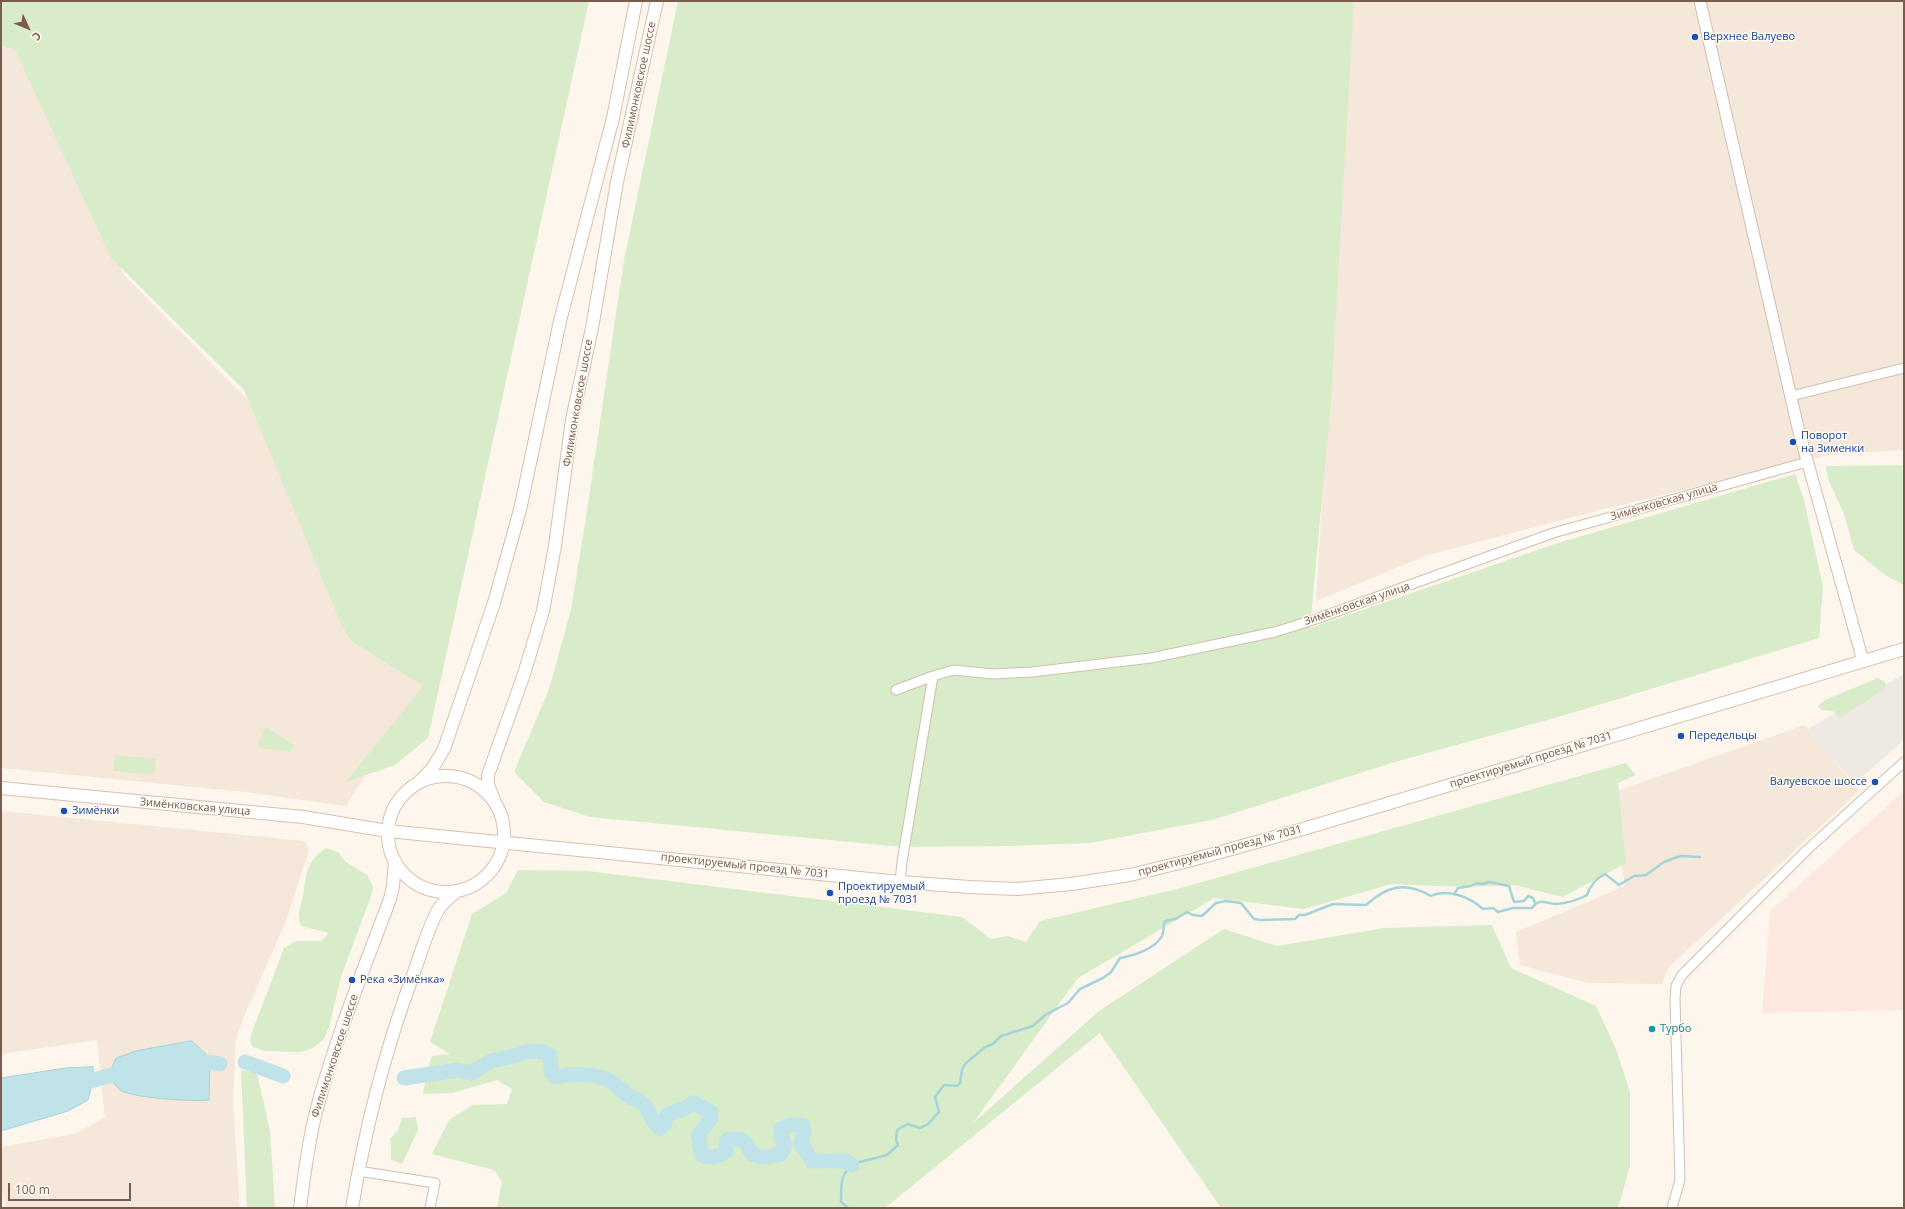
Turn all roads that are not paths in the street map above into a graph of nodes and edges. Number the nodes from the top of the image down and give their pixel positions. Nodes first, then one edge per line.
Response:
1 (636, 1) edge
2 (657, 1) edge
3 (1700, 1) edge
4 (1904, 368) edge
5 (1791, 396) junction
6 (1807, 462) junction
7 (1904, 649) edge
8 (1863, 661) junction
9 (933, 676) junction
10 (896, 690) dead end
11 (1904, 762) edge
12 (419, 782) junction
13 (1, 788) edge
14 (494, 800) junction
15 (388, 831) junction
16 (504, 841) junction
17 (395, 861) junction
18 (900, 882) junction
19 (458, 891) junction
20 (358, 1171) junction
21 (300, 1208) edge
22 (352, 1208) edge
23 (430, 1208) edge
24 (1672, 1208) edge

1 - 12 main road, Филимонковское шоссе
2 - 14 main road, Филимонковское шоссе
3 - 5 street
4 - 5 street
5 - 6 street
6 - 8 street
6 - 9 street, Зимёнковская улица
7 - 8 main road
8 - 18 main road, проектируемый проезд № 7031
9 - 10 street, Зимёнковская улица
9 - 18 street
11 - 24 street
12 - 14 main road, Филимонковское шоссе
12 - 15 main road, Филимонковское шоссе
13 - 15 main road, Зимёнковская улица
14 - 16 main road, Филимонковское шоссе
15 - 16 main road, проектируемый проезд № 7031
15 - 17 main road, Филимонковское шоссе
16 - 18 main road, проектируемый проезд № 7031
16 - 19 main road, Филимонковское шоссе
17 - 19 main road, Филимонковское шоссе
17 - 21 main road, Филимонковское шоссе
19 - 20 main road, Филимонковское шоссе
20 - 22 main road, Филимонковское шоссе
20 - 23 street

